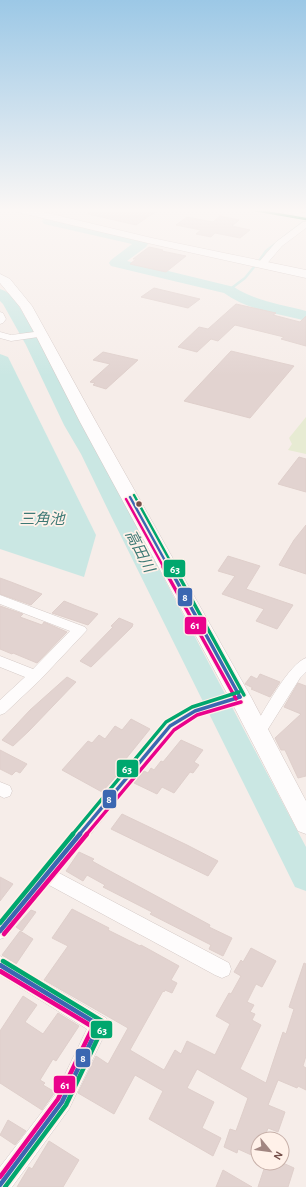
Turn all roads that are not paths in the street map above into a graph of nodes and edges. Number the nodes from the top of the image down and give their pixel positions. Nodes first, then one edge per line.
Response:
1 (268, 265) edge
2 (306, 274) edge
3 (0, 278) edge
4 (0, 315) edge
5 (0, 321) edge
6 (39, 334) junction
7 (0, 335) edge
8 (0, 599) edge
9 (0, 661) edge
10 (306, 663) edge
11 (35, 676) junction
12 (300, 677) edge
13 (234, 699) junction
14 (0, 709) edge
15 (258, 733) junction
16 (306, 824) edge
17 (46, 875) junction
18 (0, 931) edge
19 (0, 965) edge
20 (222, 969) dead end
21 (0, 1185) edge

1 - 2 street
3 - 6 street
4 - 5 street
6 - 7 street
6 - 13 street
8 - 11 street
9 - 11 street
10 - 12 street
11 - 14 street
12 - 15 street
13 - 15 street
13 - 17 street
15 - 16 street
17 - 18 street
17 - 20 street
19 - 21 street

